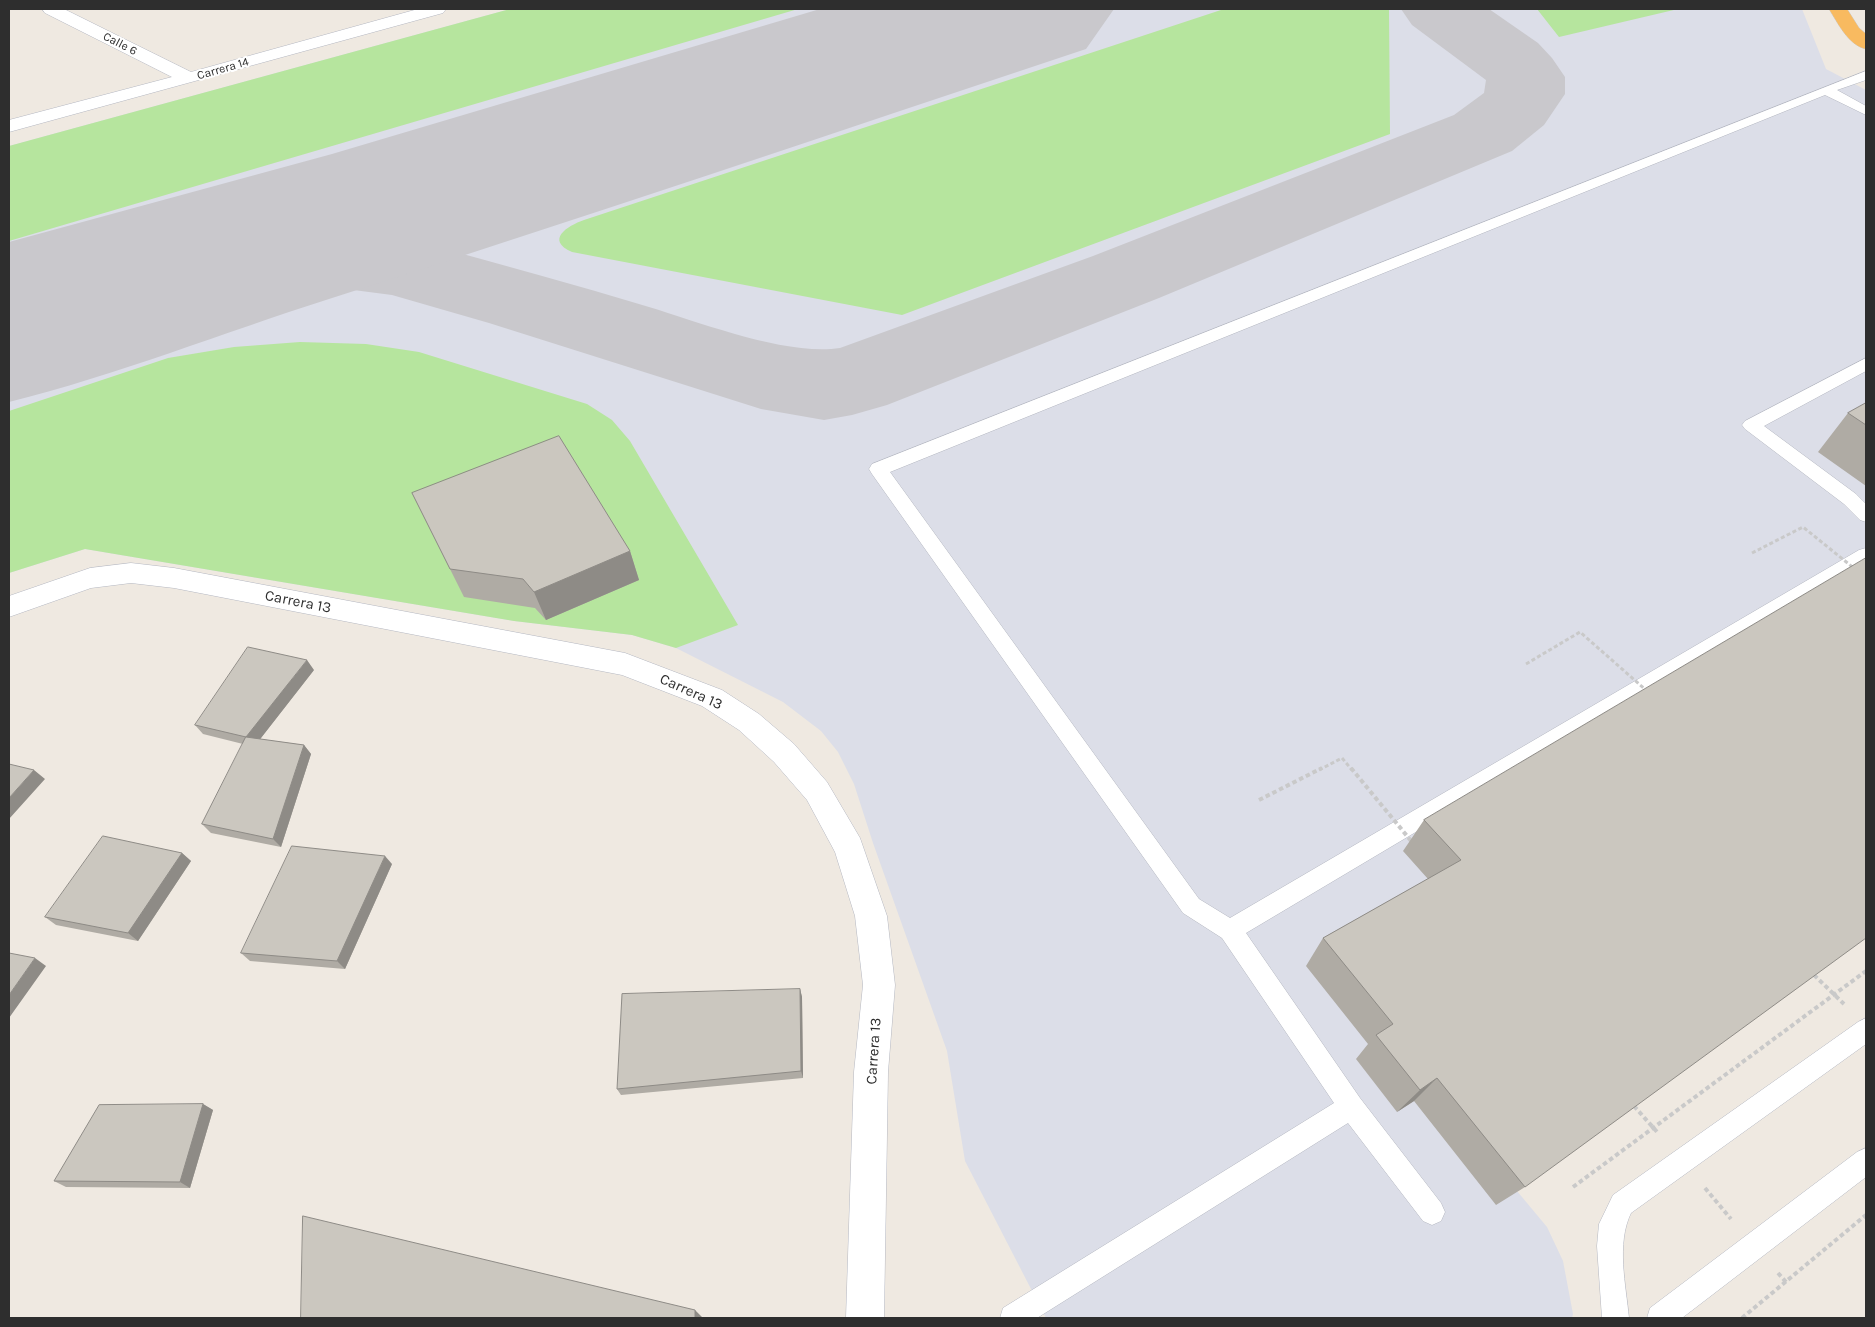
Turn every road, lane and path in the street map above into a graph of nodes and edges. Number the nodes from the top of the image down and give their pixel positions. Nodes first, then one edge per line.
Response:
1 (51, 9) edge
2 (436, 9) edge
3 (1838, 9) edge
4 (1866, 44) edge
5 (1866, 75) edge
6 (190, 78) junction
7 (1826, 90) junction
8 (1866, 111) edge
9 (9, 126) edge
10 (1866, 364) edge
11 (1866, 515) edge
12 (1752, 553) dead end
13 (1861, 563) edge
14 (9, 607) edge
15 (1526, 664) dead end
16 (1650, 693) edge
17 (1259, 800) dead end
18 (1414, 845) dead end
19 (1230, 930) junction
20 (1866, 970) edge
21 (1814, 974) edge
22 (1834, 994) junction
23 (1847, 1007) dead end
24 (1866, 1030) edge
25 (1634, 1106) edge
26 (1351, 1108) junction
27 (1653, 1128) junction
28 (1866, 1161) edge
29 (1683, 1162) junction
30 (1574, 1187) edge
31 (1432, 1212) dead end
32 (1866, 1215) edge
33 (1754, 1246) junction
34 (1786, 1282) junction
35 (865, 1318) edge
36 (1013, 1318) edge
37 (1615, 1318) edge
38 (1660, 1318) edge
39 (1742, 1318) edge

1 - 6 street, Calle 6
2 - 6 street, Carrera 14
3 - 4 highway
5 - 7 lane
6 - 9 street, Carrera 14
7 - 8 lane
7 - 19 lane
10 - 11 lane
12 - 13 path, bridge
13 - 19 lane
14 - 35 street, Carrera 13
15 - 16 path, bridge
17 - 18 path, bridge
19 - 26 lane
20 - 22 path
21 - 22 path
22 - 23 path
22 - 27 path
24 - 29 lane
25 - 27 path
26 - 31 lane
26 - 36 lane
27 - 29 path
27 - 30 path
28 - 33 lane
29 - 33 path
29 - 37 lane
32 - 34 path
33 - 34 path
33 - 38 lane
34 - 39 path

